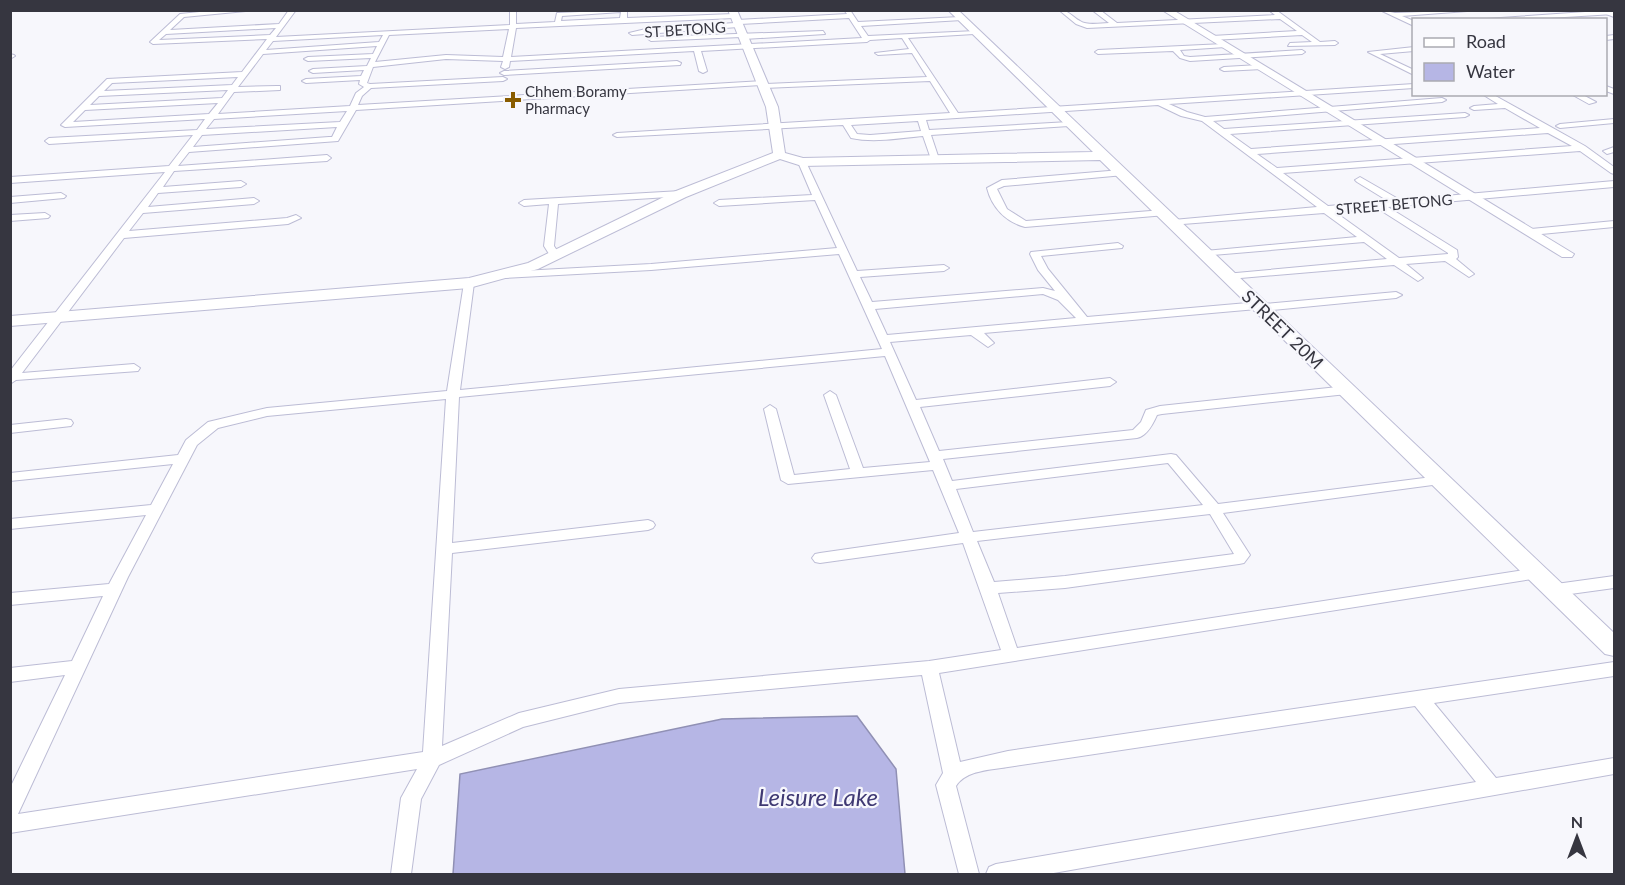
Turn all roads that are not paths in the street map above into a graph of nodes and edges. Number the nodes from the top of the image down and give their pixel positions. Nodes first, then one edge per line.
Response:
1 (253, 10) edge
2 (293, 10) edge
3 (513, 10) edge
4 (672, 10) edge
5 (1062, 10) edge
6 (1095, 10) edge
7 (1166, 10) edge
8 (1273, 10) edge
9 (1383, 10) edge
10 (1477, 10) edge
11 (244, 11) edge
12 (576, 12) edge
13 (1610, 12) edge
14 (206, 13) junction
15 (849, 13) edge
16 (624, 15) edge
17 (956, 15) edge
18 (1393, 15) junction
19 (1279, 17) junction
20 (1509, 18) edge
21 (1185, 22) junction
22 (1412, 23) edge
23 (232, 24) dead end
24 (558, 24) junction
25 (857, 24) junction
26 (1116, 25) junction
27 (191, 26) dead end
28 (281, 26) junction
29 (512, 27) junction
30 (739, 27) edge
31 (163, 32) junction
32 (974, 32) junction
33 (387, 33) junction
34 (632, 33) junction
35 (823, 33) dead end
36 (1302, 33) junction
37 (904, 36) junction
38 (272, 38) junction
39 (867, 38) junction
40 (1212, 38) junction
41 (651, 39) dead end
42 (1335, 43) dead end
43 (383, 44) junction
44 (1319, 44) junction
45 (1288, 45) dead end
46 (1224, 46) junction
47 (316, 48) junction
48 (1174, 48) junction
49 (697, 49) junction
50 (1412, 49) edge
51 (914, 51) junction
52 (261, 52) junction
53 (634, 52) junction
54 (1098, 52) dead end
55 (878, 53) dead end
56 (1239, 55) junction
57 (376, 56) junction
58 (506, 59) junction
59 (1412, 61) edge
60 (1392, 62) junction
61 (677, 63) dead end
62 (1255, 65) junction
63 (371, 66) junction
64 (635, 68) junction
65 (1224, 69) dead end
66 (314, 71) dead end
67 (703, 71) dead end
68 (1412, 72) edge
69 (245, 74) junction
70 (503, 76) junction
71 (364, 78) junction
72 (932, 79) junction
73 (306, 81) dead end
74 (763, 85) junction
75 (1412, 86) edge
76 (369, 87) junction
77 (234, 88) junction
78 (277, 88) dead end
79 (1302, 93) junction
80 (96, 94) junction
81 (1488, 96) edge
82 (1578, 96) edge
83 (225, 100) junction
84 (1442, 100) dead end
85 (1160, 102) junction
86 (1592, 102) dead end
87 (500, 103) junction
88 (1506, 106) junction
89 (82, 108) junction
90 (352, 108) junction
91 (1327, 108) junction
92 (1474, 108) dead end
93 (1055, 109) junction
94 (955, 115) junction
95 (1465, 115) dead end
96 (212, 117) junction
97 (921, 118) junction
98 (1205, 119) junction
99 (1614, 121) edge
100 (846, 123) junction
101 (1069, 123) junction
102 (1351, 123) junction
103 (343, 124) junction
104 (1560, 126) dead end
105 (776, 127) junction
106 (1550, 130) junction
107 (1222, 132) junction
108 (200, 133) junction
109 (926, 133) junction
110 (617, 135) dead end
111 (49, 141) dead end
112 (1382, 142) junction
113 (1582, 148) junction
114 (186, 150) junction
115 (1249, 152) junction
116 (779, 155) junction
117 (1103, 156) junction
118 (327, 158) dead end
119 (935, 159) junction
120 (1411, 160) junction
121 (802, 162) junction
122 (172, 169) junction
123 (1275, 171) junction
124 (1614, 171) edge
125 (1121, 173) junction
126 (10, 180) edge
127 (1360, 180) dead end
128 (241, 184) dead end
129 (1614, 184) edge
130 (156, 190) junction
131 (681, 194) junction
132 (61, 196) dead end
133 (818, 197) junction
134 (1472, 197) junction
135 (10, 200) edge
136 (254, 201) dead end
137 (554, 201) junction
138 (525, 203) dead end
139 (719, 203) dead end
140 (1398, 203) junction
141 (1379, 205) junction
142 (141, 210) junction
143 (1327, 210) junction
144 (45, 216) dead end
145 (10, 218) edge
146 (296, 218) dead end
147 (1168, 218) junction
148 (1614, 224) edge
149 (1531, 232) junction
150 (122, 235) junction
151 (1367, 239) junction
152 (1118, 246) dead end
153 (843, 251) junction
154 (1205, 254) junction
155 (1567, 254) dead end
156 (555, 255) junction
157 (1448, 258) junction
158 (1396, 262) junction
159 (944, 268) dead end
160 (854, 274) junction
161 (1469, 274) dead end
162 (505, 275) junction
163 (1228, 276) junction
164 (1418, 278) dead end
165 (469, 283) junction
166 (1396, 295) dead end
167 (1068, 300) junction
168 (868, 306) junction
169 (1260, 307) junction
170 (58, 317) junction
171 (10, 321) edge
172 (1085, 322) junction
173 (1014, 327) junction
174 (974, 331) junction
175 (1021, 338) dead end
176 (988, 343) dead end
177 (887, 345) junction
178 (134, 368) dead end
179 (11, 379) edge
180 (1110, 382) dead end
181 (1347, 390) junction
182 (453, 395) junction
183 (830, 395) dead end
184 (912, 404) junction
185 (770, 409) dead end
186 (66, 423) dead end
187 (10, 429) edge
188 (182, 459) junction
189 (936, 460) junction
190 (858, 473) junction
191 (10, 477) edge
192 (1440, 480) junction
193 (947, 486) junction
194 (156, 508) junction
195 (1214, 508) junction
196 (10, 524) edge
197 (648, 525) dead end
198 (970, 537) junction
199 (444, 549) junction
200 (820, 558) dead end
201 (1538, 573) junction
202 (1614, 582) edge
203 (990, 588) junction
204 (115, 589) junction
205 (1556, 590) junction
206 (10, 599) edge
207 (1614, 647) edge
208 (1011, 655) junction
209 (79, 667) junction
210 (929, 668) junction
211 (1614, 669) edge
212 (10, 675) edge
213 (1420, 699) junction
214 (432, 759) junction
215 (1614, 766) edge
216 (953, 774) junction
217 (1492, 788) junction
218 (10, 810) edge
219 (10, 824) edge
220 (401, 874) edge
221 (969, 874) edge
222 (996, 874) edge

1 - 11 street
2 - 28 street
3 - 29 street
4 - 16 street
5 - 26 street
6 - 26 street
7 - 21 street
8 - 19 street
9 - 18 street
10 - 18 street
11 - 14 street
11 - 23 street
12 - 16 street
12 - 24 street
13 - 20 street
14 - 27 street
14 - 31 street
15 - 25 street
15 - 30 street
16 - 24 street
16 - 30 street
16 - 34 street
17 - 25 street
17 - 32 street, STREET 20M
18 - 22 street
19 - 21 street
19 - 36 street
21 - 26 street
21 - 40 street
24 - 29 street
25 - 39 street
28 - 31 street
28 - 38 street
29 - 33 street
29 - 58 street
30 - 34 street, ST BETONG
30 - 35 street
30 - 39 street
30 - 41 street
30 - 49 street
30 - 74 street
31 - 38 street
32 - 37 street
32 - 93 street, STREET 20M
33 - 38 street
33 - 43 street
34 - 53 street
36 - 40 street
36 - 44 street
37 - 39 street
37 - 51 street
38 - 52 street
40 - 46 street
42 - 44 street
43 - 47 street
43 - 57 street
44 - 45 street
46 - 48 street
46 - 56 street
47 - 52 street
47 - 57 street
48 - 54 street
48 - 56 street
49 - 53 street
49 - 67 street
50 - 60 street
51 - 55 street
51 - 72 street
52 - 69 street
53 - 58 street
53 - 64 street
56 - 62 street
56 - 62 street
57 - 63 street
58 - 63 street
58 - 70 street
59 - 60 street
60 - 68 street
61 - 64 street
62 - 65 street
62 - 79 street
63 - 66 street
63 - 71 street
64 - 70 street
69 - 77 street
69 - 80 street
70 - 76 street
70 - 87 street
71 - 73 street
71 - 76 street
72 - 74 street
72 - 94 street
74 - 87 street
74 - 105 street
75 - 79 street
76 - 90 street
77 - 78 street
77 - 80 street
77 - 83 street
79 - 85 street
79 - 91 street
80 - 89 street
81 - 88 street
82 - 86 street
83 - 89 street
83 - 96 street
84 - 91 street
85 - 93 street
85 - 98 street
87 - 90 street
88 - 92 street
88 - 106 street
89 - 96 street
90 - 96 street
90 - 103 street
91 - 98 street
91 - 102 street
93 - 94 street
93 - 101 street, STREET 20M
94 - 97 street
95 - 102 street
96 - 108 street
97 - 100 street
97 - 109 street
98 - 107 street
99 - 104 street
100 - 105 street
100 - 109 street
101 - 109 street
101 - 117 street, STREET 20M
102 - 107 street
102 - 112 street
103 - 108 street
103 - 114 street
105 - 110 street
105 - 116 street
106 - 112 street
106 - 113 street
107 - 115 street
108 - 111 street
108 - 114 street
109 - 119 street
112 - 115 street
112 - 120 street
113 - 120 street
113 - 124 street
114 - 122 street
115 - 123 street
116 - 121 street
116 - 131 street
117 - 119 street
117 - 125 street, STREET 20M
118 - 122 street
119 - 121 street
120 - 123 street
120 - 134 street
121 - 133 street
122 - 126 street
122 - 130 street
123 - 143 street
125 - 147 street, STREET 20M
125 - 147 street, STREET BETONG
127 - 140 street
128 - 130 street
129 - 134 street, STREET BETONG
130 - 142 street
131 - 137 street
131 - 156 street
132 - 135 street
133 - 139 street
133 - 153 street
134 - 140 street, STREET BETONG
134 - 149 street
136 - 142 street
137 - 138 street
137 - 156 street
140 - 141 street, STREET BETONG
141 - 143 street, STREET BETONG
141 - 157 street
142 - 150 street
143 - 147 street, STREET BETONG
143 - 151 street
144 - 145 street
146 - 150 street
147 - 154 street, STREET 20M
148 - 149 street
149 - 155 street
150 - 170 street
151 - 154 street
151 - 158 street
152 - 167 street
153 - 160 street
153 - 162 street
154 - 163 street, STREET 20M
156 - 162 street
157 - 158 street
157 - 161 street
158 - 163 street
158 - 164 street
159 - 160 street
160 - 168 street
162 - 165 street
163 - 169 street, STREET 20M
165 - 170 street
165 - 182 street
166 - 169 street
167 - 168 street
167 - 172 street
168 - 177 street
169 - 172 street
169 - 181 street, STREET 20M
170 - 171 street
170 - 179 street
172 - 173 street
173 - 174 street
173 - 175 street
174 - 176 street
174 - 177 street
177 - 182 street
177 - 184 street
178 - 179 street
180 - 184 street
181 - 189 street
181 - 192 street, STREET 20M
182 - 188 street
182 - 199 street
183 - 190 street
184 - 189 street
185 - 190 street
186 - 187 street
188 - 191 street
188 - 194 street
189 - 190 street
189 - 193 street
192 - 195 street
192 - 201 street, STREET 20M
193 - 195 street
193 - 198 street
194 - 196 street
194 - 204 street
195 - 198 street
195 - 203 street
197 - 199 street
198 - 200 street
198 - 203 street
199 - 214 street
201 - 205 street, STREET 20M
201 - 208 street
202 - 205 street
203 - 208 street
204 - 206 street
204 - 209 street
205 - 207 street, STREET 20M
208 - 210 street
209 - 212 street
209 - 218 street
210 - 214 street
210 - 216 street
211 - 213 street
213 - 216 street
213 - 217 street
214 - 219 street
214 - 220 street
215 - 217 street
216 - 221 street
217 - 222 street

